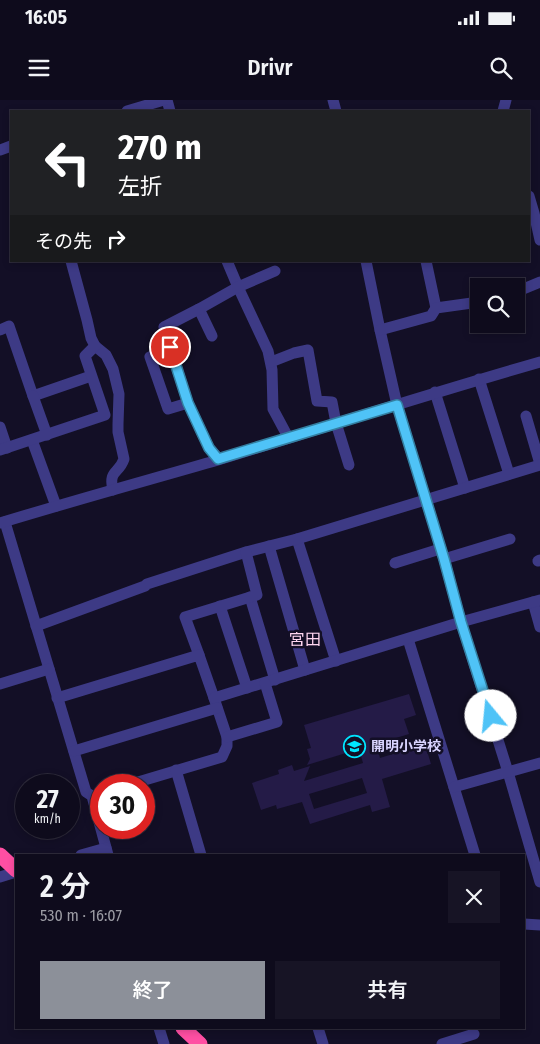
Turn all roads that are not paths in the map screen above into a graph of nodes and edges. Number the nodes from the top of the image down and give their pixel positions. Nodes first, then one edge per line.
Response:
1 (166, 100) edge
2 (131, 110) edge
3 (530, 200) edge
4 (534, 214) edge
5 (540, 240) edge
6 (71, 262) edge
7 (227, 262) edge
8 (366, 262) edge
9 (426, 262) edge
10 (275, 270) dead end
11 (540, 282) edge
12 (238, 287) junction
13 (525, 288) edge
14 (470, 303) edge
15 (436, 308) junction
16 (199, 309) junction
17 (0, 330) edge
18 (380, 330) junction
19 (212, 336) dead end
20 (95, 346) junction
21 (170, 347) junction
22 (271, 362) junction
23 (540, 362) edge
24 (91, 376) junction
25 (479, 379) junction
26 (435, 392) junction
27 (33, 396) junction
28 (188, 403) junction
29 (397, 405) junction
30 (526, 416) dead end
31 (336, 423) junction
32 (0, 427) edge
33 (47, 435) junction
34 (288, 437) junction
35 (32, 440) junction
36 (4, 449) edge
37 (218, 459) junction
38 (349, 465) dead end
39 (540, 465) edge
40 (509, 474) junction
41 (465, 488) junction
42 (113, 490) junction
43 (426, 500) junction
44 (56, 506) junction
45 (3, 523) edge
46 (297, 539) junction
47 (510, 539) dead end
48 (269, 546) junction
49 (246, 552) junction
50 (442, 554) junction
51 (395, 562) dead end
52 (250, 597) junction
53 (536, 601) edge
54 (220, 606) junction
55 (461, 622) junction
56 (36, 626) junction
57 (540, 627) edge
58 (408, 638) junction
59 (199, 655) junction
60 (336, 661) junction
61 (49, 669) junction
62 (305, 670) junction
63 (270, 681) junction
64 (0, 684) edge
65 (246, 688) junction
66 (58, 698) junction
67 (216, 703) junction
68 (226, 737) junction
69 (74, 751) junction
70 (540, 763) edge
71 (176, 770) junction
72 (508, 772) junction
73 (155, 777) edge
74 (454, 787) junction
75 (90, 793) edge
76 (107, 851) edge
77 (0, 854) edge
78 (88, 854) edge
79 (201, 854) edge
80 (475, 854) edge
81 (15, 870) edge
82 (15, 871) edge
83 (0, 877) edge
84 (540, 882) edge
85 (525, 924) edge
86 (540, 925) edge
87 (159, 1029) edge
88 (184, 1029) edge
89 (318, 1029) edge
90 (475, 1035) edge
91 (164, 1044) edge
92 (200, 1044) edge
93 (323, 1044) edge
94 (442, 1044) edge

1 - 2 street
3 - 4 street
4 - 5 street
6 - 20 street
7 - 12 street
8 - 18 street
9 - 15 street
10 - 12 street
11 - 13 street
12 - 16 street
12 - 22 street
14 - 15 street
15 - 18 street
16 - 19 street
16 - 21 street
17 - 27 street
18 - 29 street
20 - 24 street
20 - 42 street
21 - 28 street
21 - 28 street
22 - 31 street
22 - 34 street
23 - 25 street
24 - 27 street
24 - 33 street
25 - 26 street
25 - 40 street
26 - 29 street
26 - 41 street
27 - 33 street
28 - 37 street
29 - 31 street
29 - 43 street
30 - 39 street
31 - 34 street
31 - 38 street
32 - 36 street
33 - 35 street
34 - 37 street
35 - 36 street
35 - 44 street
37 - 42 street
39 - 40 street
40 - 41 street
41 - 43 street
42 - 44 street
43 - 46 street
43 - 50 street
44 - 45 street
45 - 56 street
46 - 48 street
46 - 60 street
47 - 50 street
48 - 49 street
48 - 62 street
49 - 52 street
49 - 56 street
50 - 51 street
50 - 55 street
52 - 54 street
52 - 63 street
53 - 55 street
53 - 57 street
54 - 59 street
54 - 65 street
55 - 58 street
55 - 72 street
56 - 61 street
58 - 60 street
58 - 74 street
59 - 66 street
59 - 67 street
60 - 62 street
61 - 64 street
61 - 66 street
62 - 63 street
63 - 65 street
63 - 68 street
65 - 67 street
66 - 69 street
67 - 68 street
67 - 69 street
68 - 71 street
69 - 75 street
70 - 72 street
71 - 73 street
71 - 79 street
72 - 74 street
72 - 84 street
74 - 80 street
76 - 78 street
77 - 81 highway
82 - 83 street
85 - 86 street
87 - 91 street
88 - 92 highway
89 - 93 street
90 - 94 street

